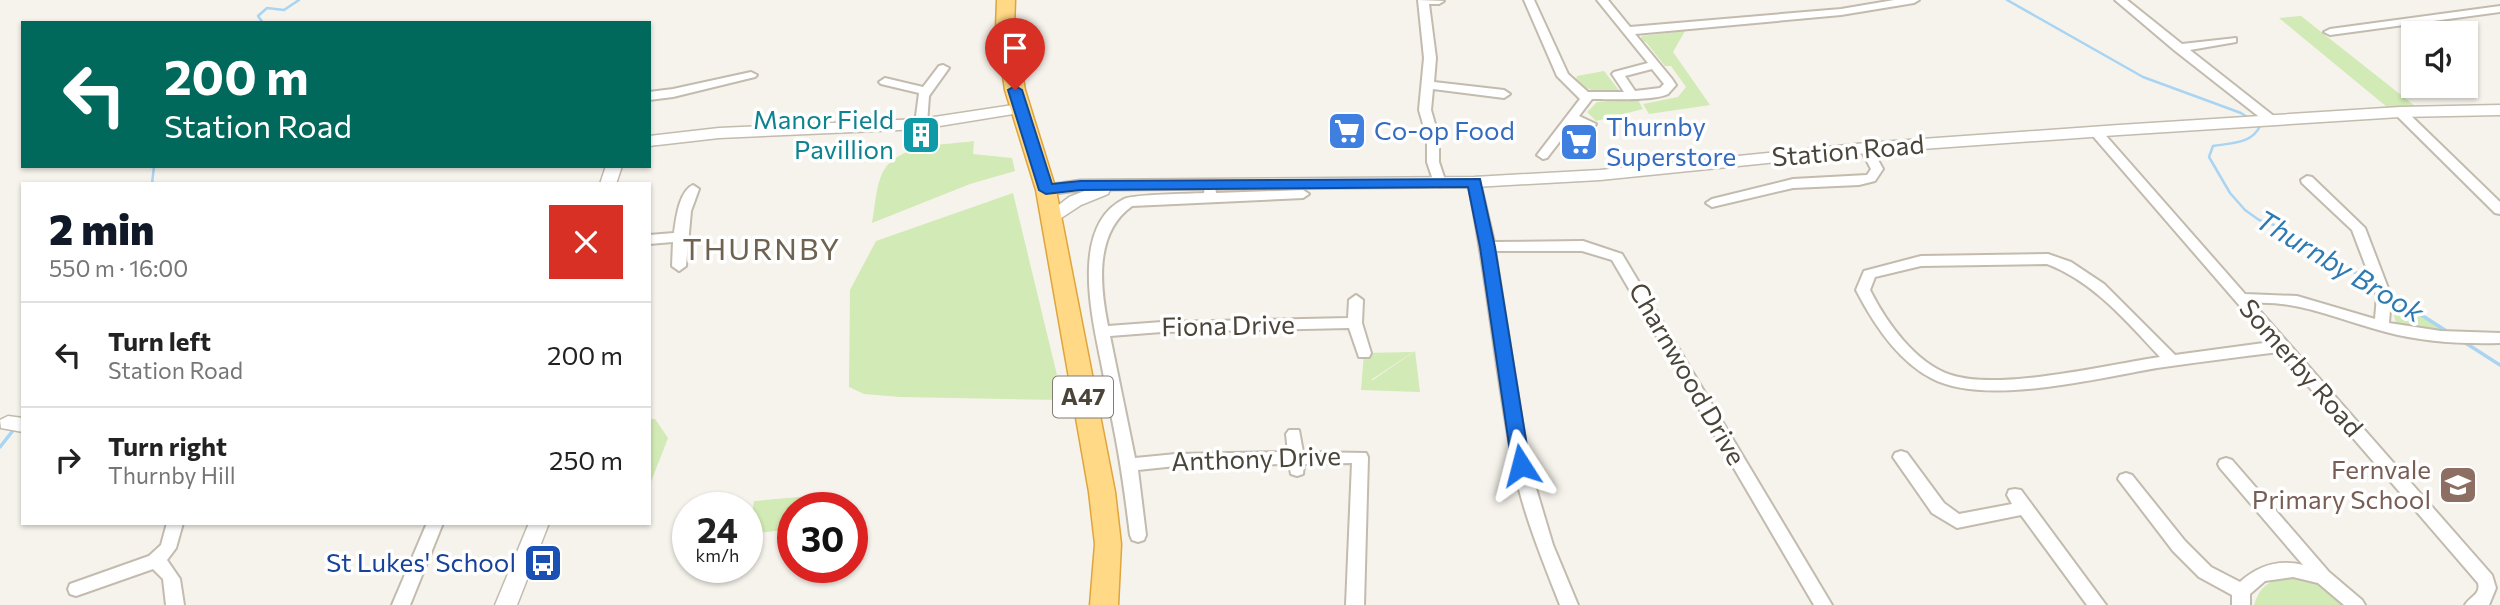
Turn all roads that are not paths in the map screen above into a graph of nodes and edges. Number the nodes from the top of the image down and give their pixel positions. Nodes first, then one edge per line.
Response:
1 (1006, 0) edge
2 (1423, 0) edge
3 (1529, 0) edge
4 (1602, 0) edge
5 (1914, 0) edge
6 (2120, 0) edge
7 (1439, 1) edge
8 (2500, 9) edge
9 (1627, 31) junction
10 (2330, 32) dead end
11 (2232, 40) dead end
12 (2178, 48) junction
13 (1655, 65) junction
14 (943, 68) dead end
15 (751, 75) dead end
16 (885, 82) dead end
17 (1426, 85) junction
18 (926, 90) junction
19 (651, 91) edge
20 (1504, 94) dead end
21 (1632, 95) junction
22 (1586, 96) junction
23 (1020, 109) junction
24 (2500, 110) edge
25 (2400, 112) junction
26 (1573, 118) junction
27 (2271, 120) junction
28 (921, 124) junction
29 (1590, 124) dead end
30 (2096, 132) junction
31 (651, 141) edge
32 (1866, 148) junction
33 (1543, 155) dead end
34 (2306, 180) dead end
35 (1474, 182) junction
36 (1440, 183) junction
37 (1126, 185) junction
38 (693, 189) dead end
39 (1046, 190) junction
40 (1210, 191) junction
41 (1303, 194) dead end
42 (1712, 203) dead end
43 (2500, 210) edge
44 (1052, 219) junction
45 (680, 237) junction
46 (651, 240) edge
47 (1488, 247) junction
48 (679, 266) dead end
49 (2241, 299) junction
50 (1356, 300) dead end
51 (1355, 323) junction
52 (2382, 326) junction
53 (1102, 332) junction
54 (2500, 338) edge
55 (2281, 346) junction
56 (1364, 352) dead end
57 (2172, 361) junction
58 (1294, 434) dead end
59 (1901, 457) dead end
60 (1296, 464) junction
61 (2226, 464) dead end
62 (1129, 465) junction
63 (2126, 479) dead end
64 (1131, 486) junction
65 (1102, 492) junction
66 (174, 525) edge
67 (434, 525) edge
68 (538, 525) edge
69 (1138, 535) dead end
70 (155, 561) junction
71 (2323, 577) junction
72 (76, 589) dead end
73 (2241, 598) edge
74 (175, 605) edge
75 (401, 605) edge
76 (506, 605) edge
77 (1104, 605) edge
78 (1355, 605) edge
79 (1569, 605) edge
80 (1823, 605) edge
81 (2096, 605) edge
82 (2356, 605) edge
83 (2474, 605) edge

1 - 23 highway, A47
2 - 7 street
2 - 17 street
3 - 22 street
4 - 9 street
5 - 9 street
6 - 12 street
8 - 10 street
9 - 13 street
11 - 12 street
12 - 27 street
13 - 21 street
13 - 21 street
14 - 18 street
15 - 19 street
16 - 18 street
17 - 20 street
17 - 36 street
18 - 28 street
21 - 22 street
22 - 26 street
23 - 28 street
23 - 39 highway, A47
24 - 25 street, Station Road
25 - 27 street, Station Road
25 - 43 street
26 - 29 street
26 - 33 street
27 - 30 street, Station Road
28 - 31 street
30 - 32 street, Station Road
30 - 49 street, Somerby Road
32 - 35 street, Station Road
32 - 42 street
34 - 52 street
35 - 36 street, Station Road
35 - 47 street
36 - 40 street, Station Road
37 - 39 street, Station Road
37 - 40 street, Station Road
37 - 44 street, Station Road
38 - 45 street
39 - 44 highway, A47
40 - 41 street, Station Road
40 - 53 street, Station Road
44 - 65 highway, A47
45 - 46 street
45 - 48 street
47 - 79 street
47 - 80 street, Charnwood Drive
49 - 52 street
49 - 55 street, Somerby Road
50 - 51 street
51 - 53 street, Fiona Drive
51 - 56 street
52 - 54 street
53 - 62 street
55 - 57 street
55 - 83 street, Somerby Road
57 - 57 street
58 - 60 street
59 - 81 street
60 - 62 street, Anthony Drive
60 - 78 street, Anthony Drive
61 - 71 street
62 - 64 street
63 - 73 street
64 - 65 street
64 - 69 street
65 - 77 highway, A47
66 - 70 street
67 - 75 street
68 - 76 street
70 - 72 street
70 - 74 street
71 - 73 street
71 - 82 street

